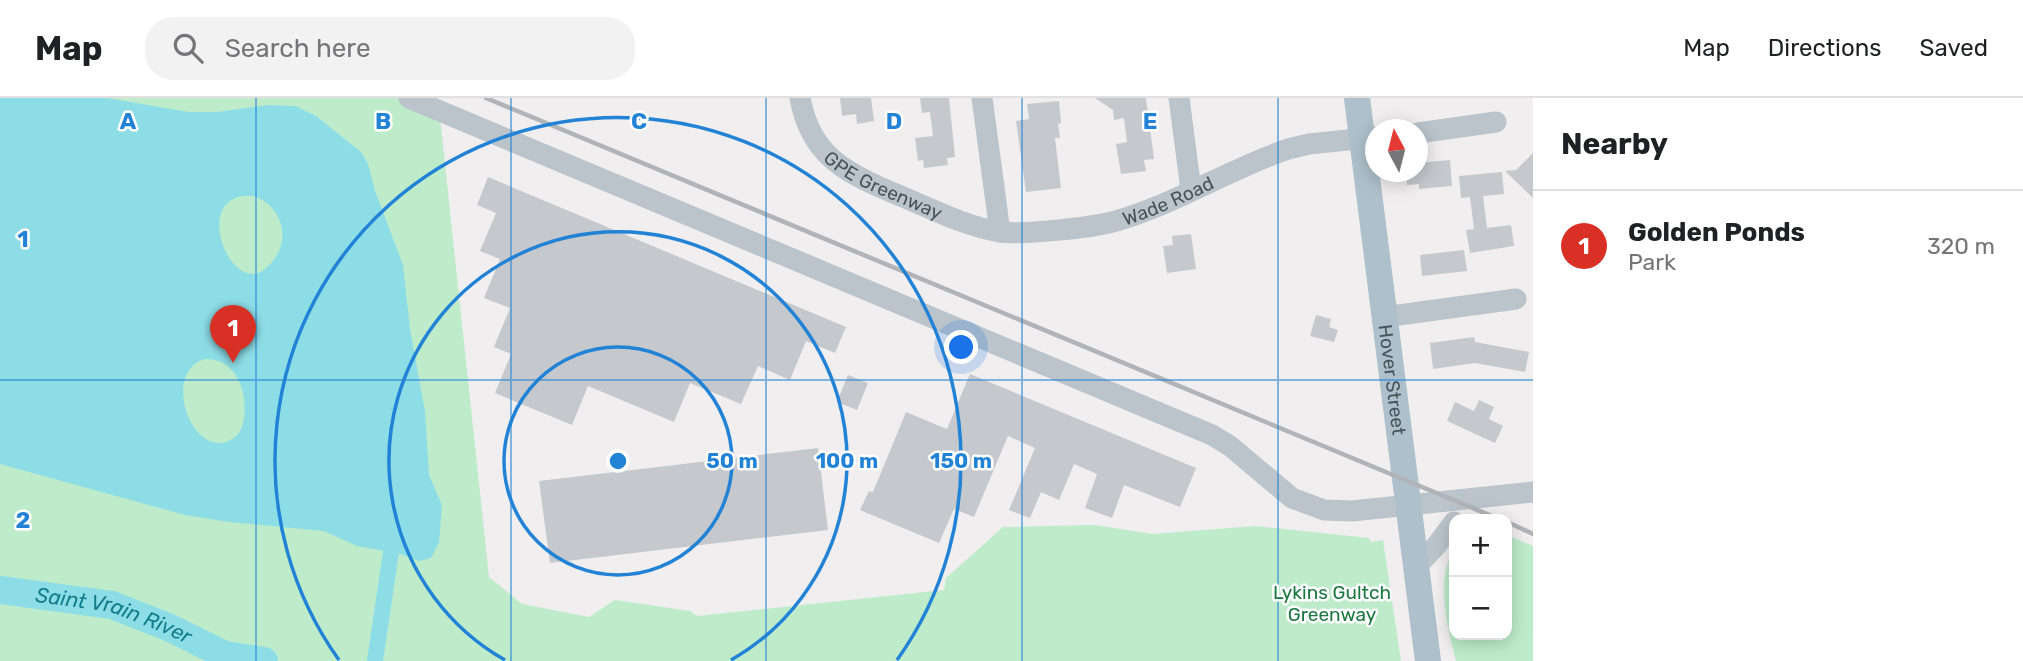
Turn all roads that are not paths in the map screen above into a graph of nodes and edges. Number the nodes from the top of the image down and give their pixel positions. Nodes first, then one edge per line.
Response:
1 (409, 98) edge
2 (800, 98) edge
3 (982, 98) edge
4 (1179, 98) edge
5 (1357, 98) edge
6 (1496, 122) dead end
7 (1365, 125) edge
8 (1428, 132) edge
9 (1365, 138) edge
10 (1373, 182) edge
11 (1191, 190) junction
12 (1000, 232) junction
13 (1516, 299) dead end
14 (1384, 317) junction
15 (1533, 492) edge
16 (1473, 498) junction
17 (1408, 505) junction
18 (1460, 514) edge
19 (1449, 528) edge
20 (1416, 568) junction
21 (1428, 661) edge

1 - 17 street
2 - 12 street, GPE Greenway
3 - 12 street
4 - 11 street
5 - 7 main road, Hover Street
6 - 8 street
9 - 11 street, Wade Road
10 - 14 main road, Hover Street
11 - 12 street, Wade Road
13 - 14 street
14 - 17 main road, Hover Street
15 - 16 street
16 - 17 street
16 - 18 street
17 - 20 main road, Hover Street
19 - 20 street
20 - 21 main road, Hover Street

